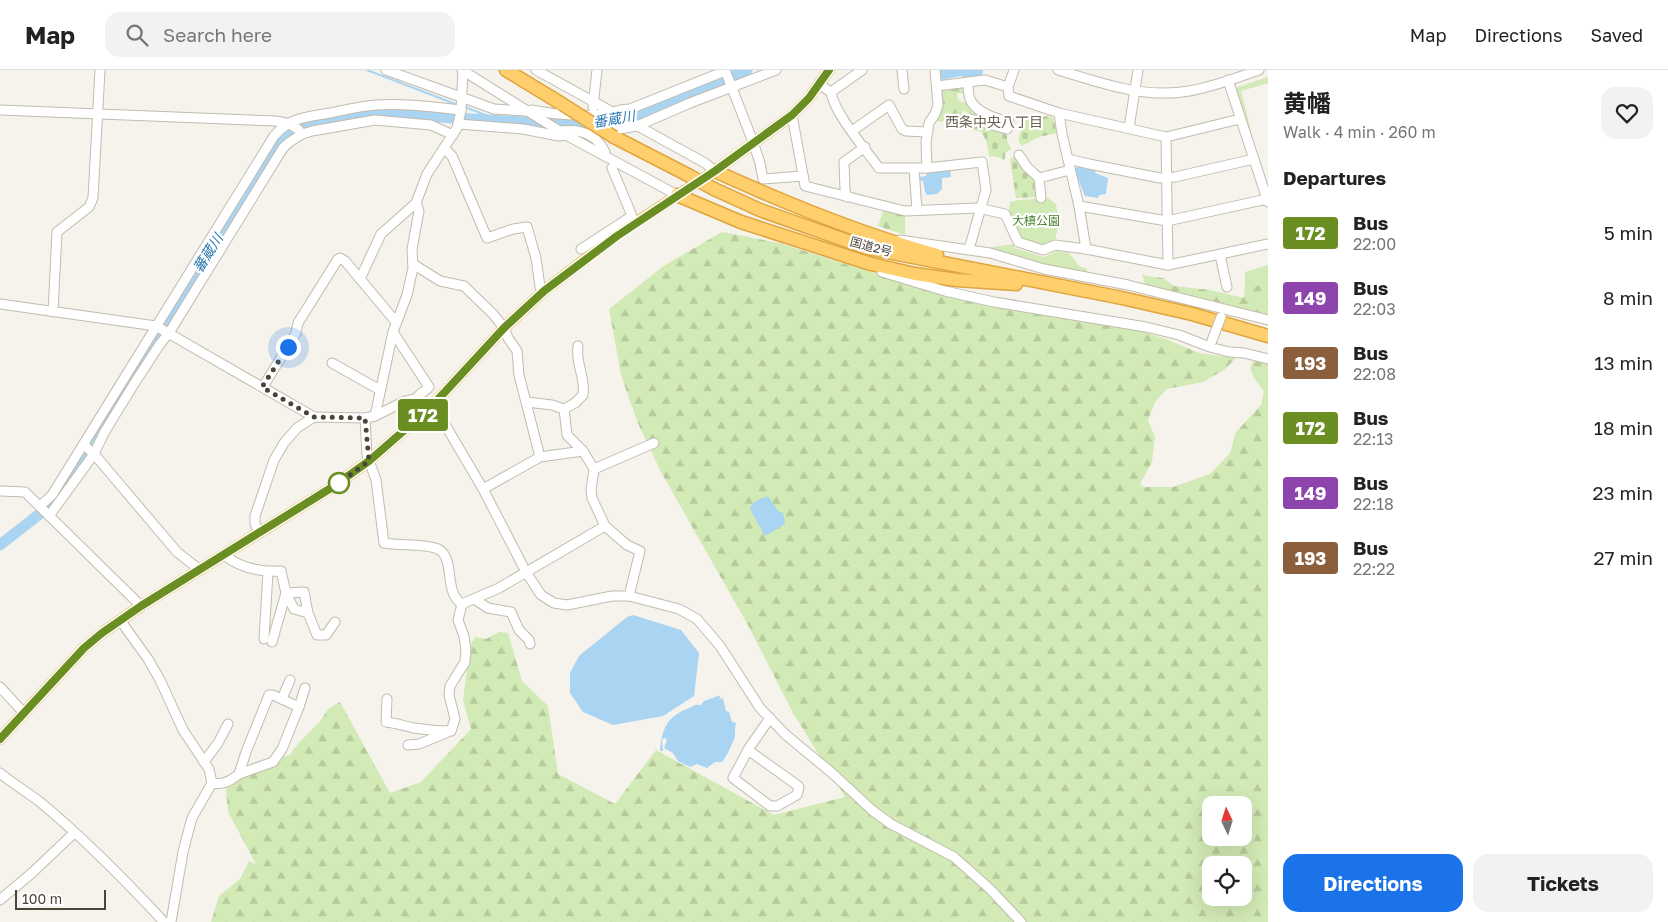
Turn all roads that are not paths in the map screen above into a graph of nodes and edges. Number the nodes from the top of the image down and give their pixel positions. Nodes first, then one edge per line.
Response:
1 (100, 70) edge
2 (386, 70) edge
3 (463, 70) edge
4 (506, 70) edge
5 (536, 70) edge
6 (597, 70) edge
7 (725, 70) edge
8 (776, 70) edge
9 (829, 70) edge
10 (862, 70) edge
11 (902, 70) edge
12 (935, 70) edge
13 (1014, 70) edge
14 (1058, 70) edge
15 (1138, 70) edge
16 (1254, 71) edge
17 (1228, 80) junction
18 (968, 82) junction
19 (820, 85) junction
20 (937, 86) junction
21 (731, 87) junction
22 (1008, 87) junction
23 (904, 89) dead end
24 (1135, 91) junction
25 (830, 92) junction
26 (462, 97) junction
27 (595, 103) junction
28 (0, 110) edge
29 (461, 110) junction
30 (527, 110) junction
31 (612, 112) junction
32 (98, 113) junction
33 (1059, 113) junction
34 (591, 114) junction
35 (792, 115) junction
36 (970, 119) dead end
37 (1240, 119) junction
38 (459, 122) junction
39 (288, 123) junction
40 (637, 126) junction
41 (1130, 128) junction
42 (852, 131) junction
43 (302, 132) junction
44 (928, 132) junction
45 (564, 133) junction
46 (591, 134) junction
47 (453, 135) junction
48 (1166, 137) junction
49 (754, 142) junction
50 (444, 148) junction
51 (865, 148) junction
52 (605, 152) dead end
53 (1019, 155) dead end
54 (1068, 159) junction
55 (1254, 159) junction
56 (612, 168) dead end
57 (927, 168) junction
58 (914, 169) junction
59 (1070, 170) junction
60 (715, 171) junction
61 (803, 176) junction
62 (1039, 178) junction
63 (1168, 178) junction
64 (239, 195) junction
65 (677, 195) junction
66 (847, 197) junction
67 (1041, 198) dead end
68 (1267, 200) edge
69 (249, 201) junction
70 (416, 203) junction
71 (1078, 206) junction
72 (982, 208) junction
73 (917, 210) junction
74 (1167, 222) junction
75 (858, 230) junction
76 (615, 232) junction
77 (1268, 244) edge
78 (581, 249) dead end
79 (969, 249) junction
80 (1086, 249) junction
81 (1220, 255) junction
82 (413, 264) junction
83 (871, 264) junction
84 (1168, 265) junction
85 (360, 279) junction
86 (1228, 287) dead end
87 (544, 291) junction
88 (1088, 291) junction
89 (0, 304) edge
90 (53, 312) junction
91 (1222, 312) junction
92 (1192, 314) junction
93 (1268, 320) edge
94 (396, 322) junction
95 (156, 326) junction
96 (504, 328) junction
97 (168, 332) junction
98 (393, 332) junction
99 (1268, 334) edge
100 (1268, 340) edge
101 (1211, 345) junction
102 (578, 346) dead end
103 (1268, 359) edge
104 (332, 363) dead end
105 (262, 387) junction
106 (380, 390) junction
107 (417, 398) junction
108 (527, 402) junction
109 (431, 407) junction
110 (564, 409) junction
111 (375, 416) junction
112 (314, 417) junction
113 (365, 418) junction
114 (654, 443) dead end
115 (84, 445) junction
116 (583, 451) junction
117 (94, 453) junction
118 (540, 457) junction
119 (369, 461) junction
120 (594, 469) junction
121 (482, 489) junction
122 (0, 491) edge
123 (40, 506) junction
124 (49, 516) junction
125 (605, 526) junction
126 (260, 533) junction
127 (224, 555) junction
128 (200, 570) junction
129 (268, 572) junction
130 (526, 572) junction
131 (286, 593) junction
132 (629, 596) junction
133 (474, 599) junction
134 (462, 604) junction
135 (141, 606) junction
136 (308, 613) junction
137 (120, 620) junction
138 (335, 622) dead end
139 (530, 644) dead end
140 (290, 680) dead end
141 (0, 687) edge
142 (305, 688) dead end
143 (282, 699) junction
144 (387, 699) dead end
145 (299, 707) junction
146 (24, 713) junction
147 (770, 718) junction
148 (228, 724) dead end
149 (451, 731) junction
150 (0, 739) edge
151 (408, 745) dead end
152 (748, 750) junction
153 (204, 762) junction
154 (0, 773) edge
155 (239, 774) junction
156 (212, 783) junction
157 (74, 833) junction
158 (0, 900) edge
159 (164, 922) edge
160 (171, 922) edge
161 (1021, 922) edge

1 - 32 street
2 - 26 street
3 - 26 street
3 - 30 street
4 - 88 highway, 国道2号, bridge
5 - 27 street
6 - 27 street
7 - 21 street
7 - 31 street
8 - 21 street
9 - 19 main road
10 - 25 street
11 - 23 street
12 - 20 street
13 - 22 street
14 - 24 street
15 - 24 street
16 - 17 street
17 - 24 street
17 - 37 street
18 - 20 street
18 - 22 street
18 - 36 street
19 - 25 street
19 - 35 main road
20 - 44 street
21 - 40 street
21 - 49 street
22 - 33 street
24 - 41 street
25 - 42 street
26 - 29 street
26 - 30 street
27 - 31 street
27 - 34 street
28 - 32 street
29 - 38 street
29 - 39 street
30 - 34 street
30 - 45 street
31 - 34 street
31 - 40 street
32 - 39 street
32 - 90 street
33 - 41 street
33 - 54 street
34 - 46 street
35 - 49 main road
35 - 61 street
37 - 48 street
37 - 55 street
38 - 45 street
38 - 47 street
39 - 43 street
39 - 64 street
40 - 46 street
40 - 60 street
41 - 48 street
42 - 44 street
42 - 51 street
43 - 47 street
43 - 69 street
44 - 57 street
45 - 46 street
45 - 65 street
46 - 52 street
47 - 50 street
48 - 63 street
49 - 60 main road
49 - 61 street
50 - 70 street
50 - 87 street
51 - 58 street
51 - 66 street
53 - 62 street
54 - 59 street
54 - 63 street
55 - 63 street
55 - 68 street
56 - 76 street
57 - 58 street
57 - 72 street
58 - 73 street
59 - 62 street
59 - 71 street
60 - 65 main road
60 - 75 highway
61 - 66 street
62 - 67 street
63 - 74 street
64 - 69 street
64 - 95 street
65 - 76 main road
65 - 83 highway
66 - 73 street
68 - 74 street
69 - 97 street
70 - 82 street
70 - 85 street
71 - 74 street
71 - 80 street
72 - 73 street
72 - 79 street
72 - 80 street
74 - 84 street
75 - 79 street
75 - 88 highway
76 - 78 street
76 - 87 main road
77 - 81 street
79 - 91 street
80 - 84 street
81 - 84 street
81 - 86 street
82 - 94 street
82 - 96 street
83 - 88 highway
83 - 101 street
85 - 94 street
85 - 105 street
87 - 96 main road
88 - 92 highway, 国道2号
89 - 90 street
90 - 95 street
91 - 93 street
91 - 101 street, bridge
92 - 99 highway
92 - 100 highway
94 - 98 street
95 - 97 street
95 - 115 street
96 - 108 street
96 - 109 main road
97 - 105 street
97 - 117 street
98 - 106 street
98 - 107 street
101 - 103 street
102 - 110 street
104 - 106 street
105 - 112 street
106 - 111 street
107 - 109 street
107 - 111 street
108 - 110 street
108 - 118 street
109 - 119 main road
109 - 121 street
110 - 116 street
111 - 113 street
112 - 113 street
112 - 126 street
113 - 119 street
114 - 120 street
115 - 117 street
115 - 123 street
116 - 118 street
116 - 120 street
117 - 124 street
117 - 128 street
118 - 121 street
119 - 126 main road
119 - 134 street
120 - 125 street
121 - 130 street
122 - 123 street
123 - 124 street
124 - 135 street
125 - 130 street
125 - 132 street
126 - 127 main road
127 - 128 main road
127 - 129 street
128 - 135 main road
129 - 131 street
129 - 131 street
130 - 132 street
130 - 133 street
131 - 136 street
131 - 136 street
132 - 147 street
133 - 134 street
133 - 139 street
134 - 149 street
135 - 137 main road
136 - 138 street
137 - 146 main road
137 - 153 street
140 - 143 street
141 - 146 street
142 - 145 street
143 - 145 street
143 - 155 street
144 - 149 street
145 - 155 street
146 - 150 main road
147 - 152 street
147 - 161 street
148 - 153 street
149 - 151 street
152 - 152 street
153 - 156 street
154 - 157 street
155 - 156 street
156 - 160 street
157 - 158 street
157 - 159 street

